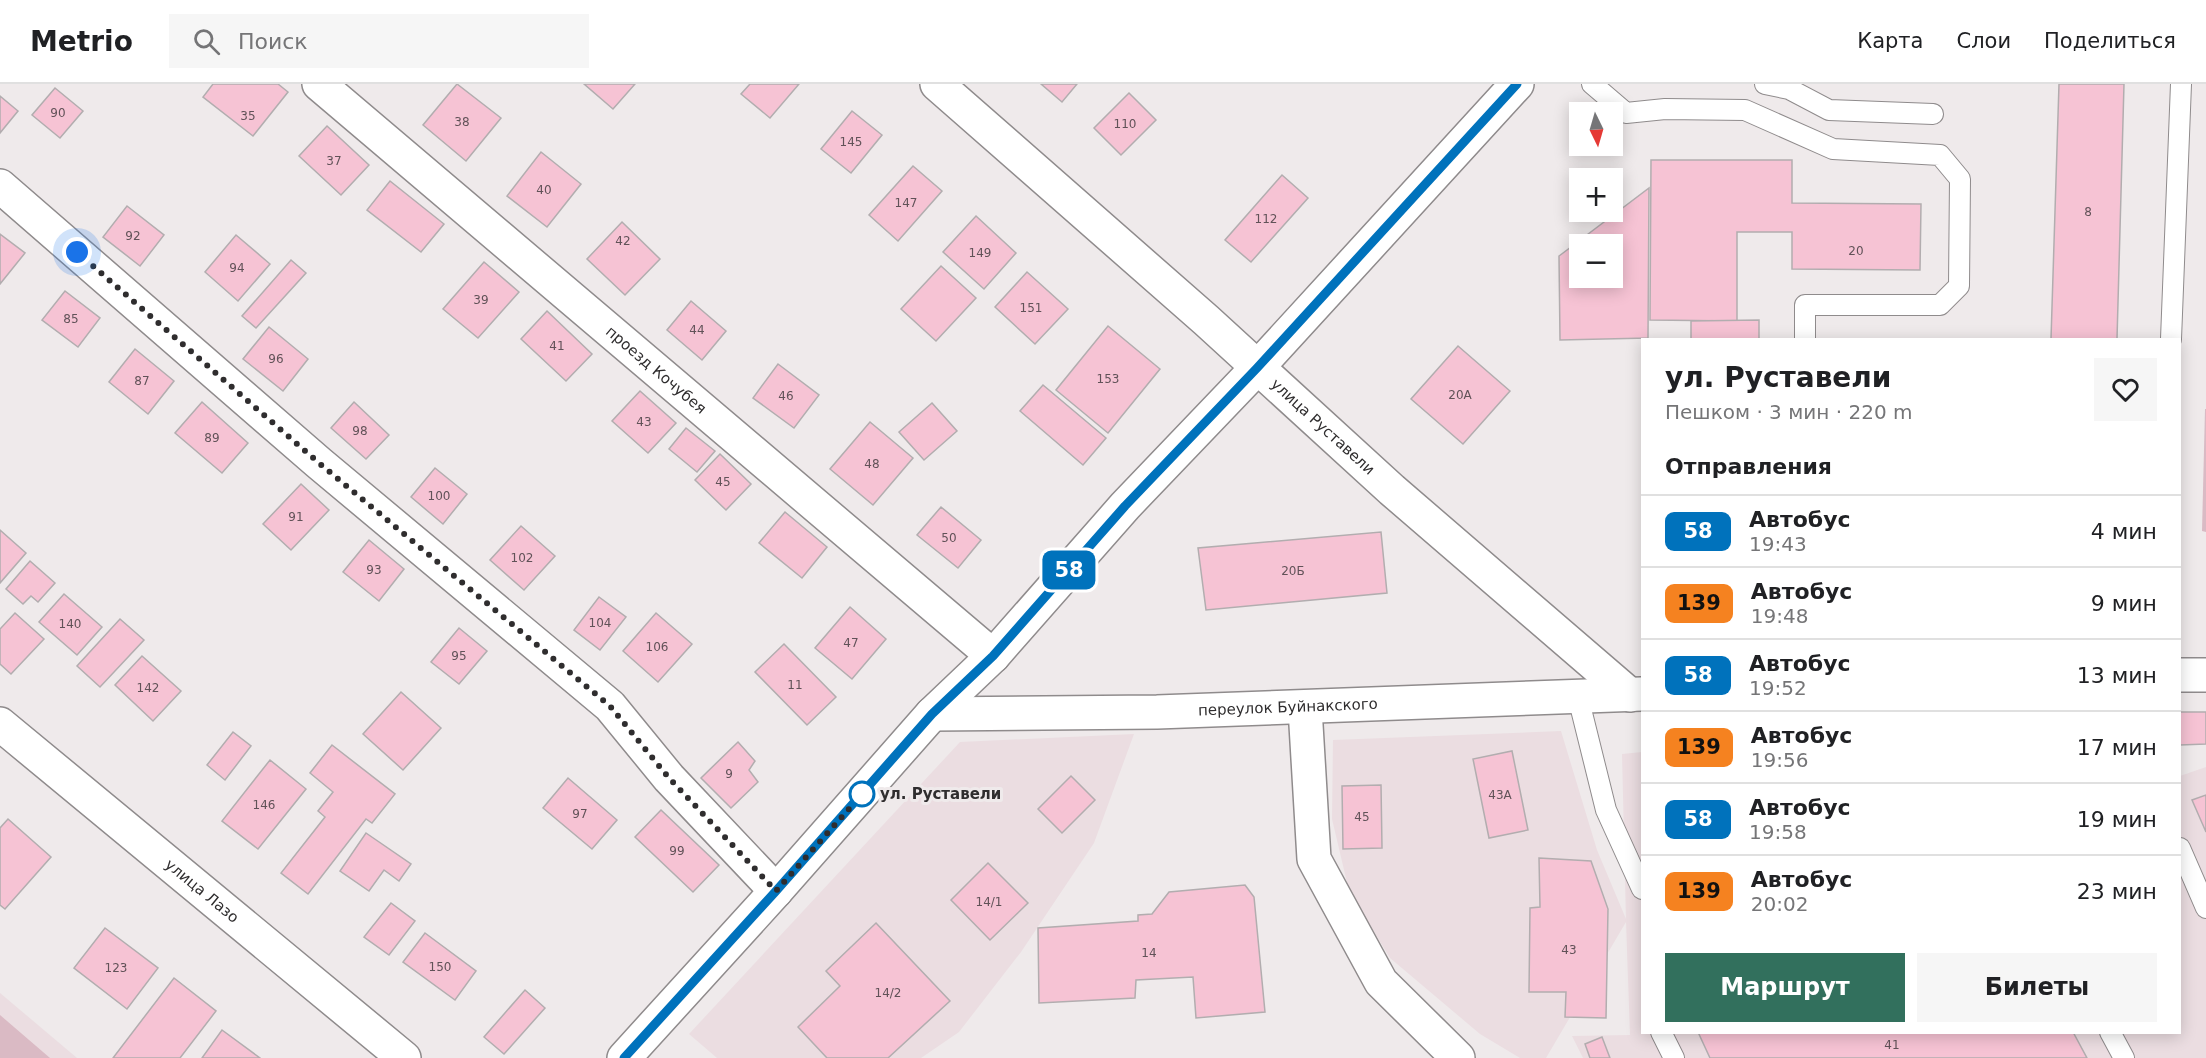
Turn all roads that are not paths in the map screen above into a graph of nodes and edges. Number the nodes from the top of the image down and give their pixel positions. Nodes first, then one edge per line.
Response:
1 (319, 84) edge
2 (937, 84) edge
3 (1517, 84) edge
4 (1592, 84) edge
5 (1765, 84) edge
6 (2181, 84) edge
7 (1933, 114) dead end
8 (0, 186) edge
9 (1805, 338) edge
10 (2171, 338) edge
11 (1257, 368) junction
12 (993, 656) junction
13 (2181, 675) edge
14 (2206, 675) edge
15 (1636, 695) edge
16 (1578, 697) junction
17 (1305, 708) junction
18 (932, 714) junction
19 (0, 724) edge
20 (2181, 850) edge
21 (1641, 887) edge
22 (776, 891) junction
23 (2206, 908) edge
24 (1663, 1034) edge
25 (2111, 1034) edge
26 (1453, 1057) edge
27 (404, 1058) edge
28 (624, 1058) edge
29 (1674, 1058) edge
30 (2124, 1058) edge

1 - 12 street, проезд Кочубея
2 - 11 street, улица Руставели
3 - 11 street
4 - 9 lane
5 - 7 lane
6 - 10 lane
8 - 22 street
11 - 12 street
11 - 15 street, улица Руставели
12 - 18 street
13 - 14 street
15 - 16 street, переулок Буйнакского
16 - 17 street, переулок Буйнакского
16 - 21 lane
17 - 18 street, переулок Буйнакского
17 - 26 street
18 - 22 street
19 - 27 street, улица Лазо
20 - 23 lane
22 - 28 street
24 - 29 lane
25 - 30 lane

